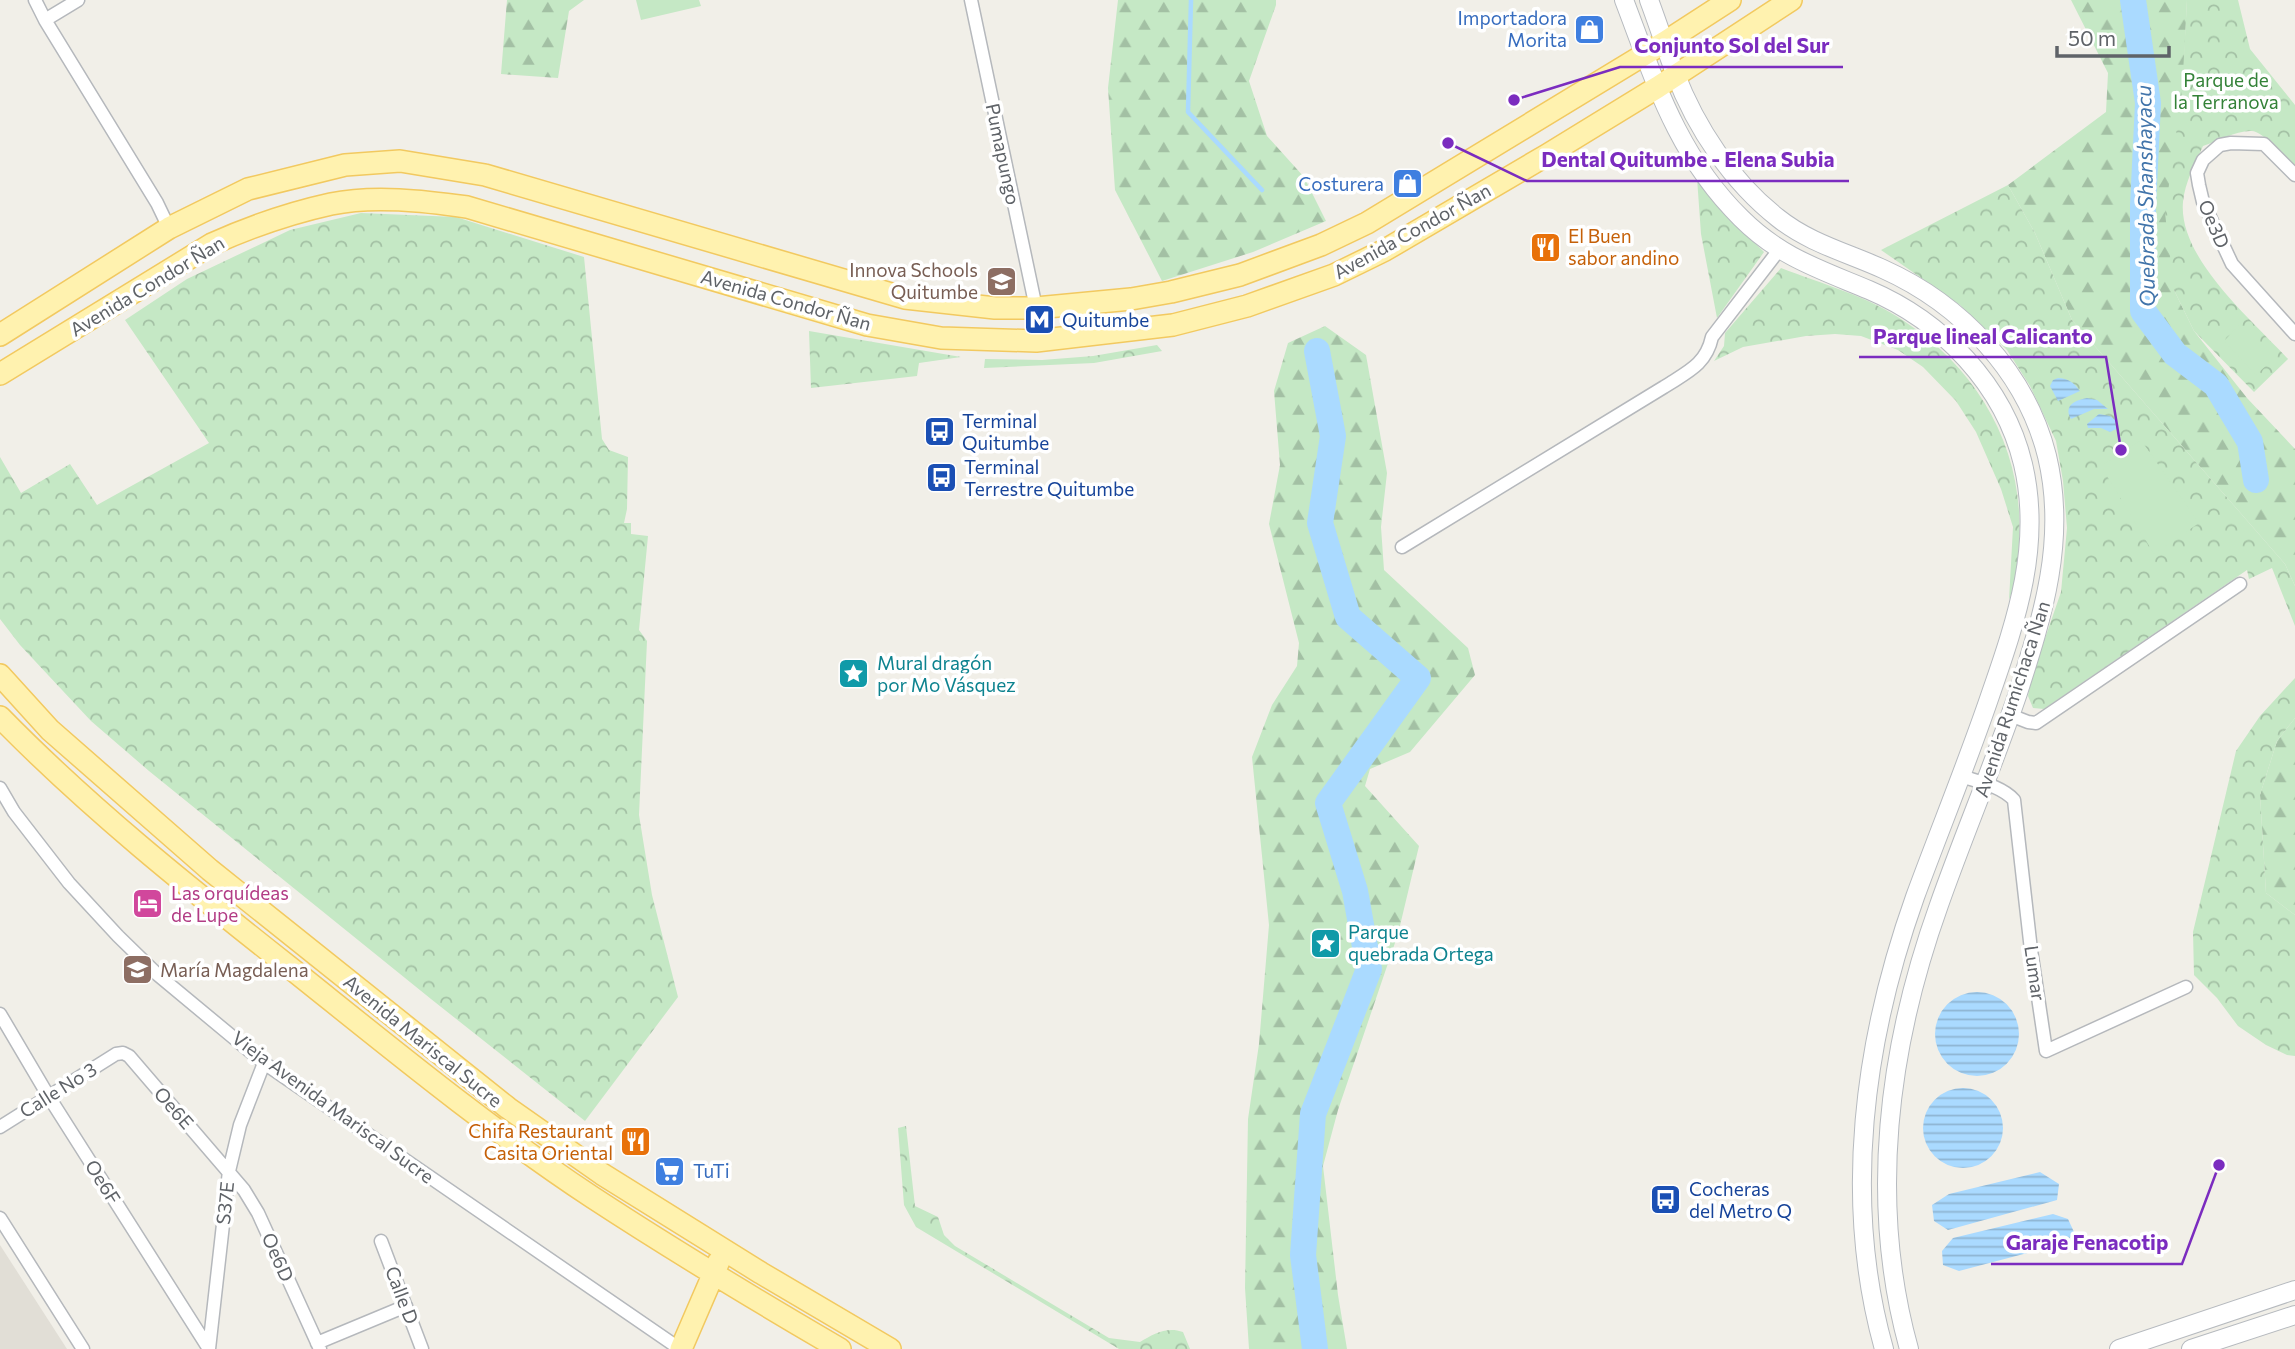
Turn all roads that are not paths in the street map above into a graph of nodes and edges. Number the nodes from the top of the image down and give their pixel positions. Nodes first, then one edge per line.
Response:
1 (35, 0) edge
2 (78, 0) edge
3 (971, 0) edge
4 (1624, 0) edge
5 (1648, 0) edge
6 (1730, 0) edge
7 (1791, 0) edge
8 (45, 20) junction
9 (1665, 42) junction
10 (1645, 53) junction
11 (1676, 75) junction
12 (1658, 87) junction
13 (2295, 175) edge
14 (169, 228) junction
15 (1779, 250) junction
16 (1036, 308) junction
17 (2295, 334) edge
18 (0, 335) edge
19 (1995, 355) junction
20 (1976, 371) junction
21 (0, 374) edge
22 (1402, 547) dead end
23 (2240, 584) dead end
24 (0, 676) edge
25 (2010, 715) junction
26 (0, 716) edge
27 (1961, 776) junction
28 (1985, 784) junction
29 (0, 788) edge
30 (2186, 987) dead end
31 (0, 1014) edge
32 (116, 1054) joint
33 (264, 1063) junction
34 (49, 1097) junction
35 (0, 1127) edge
36 (229, 1171) junction
37 (0, 1217) edge
38 (381, 1241) dead end
39 (724, 1250) junction
40 (714, 1274) junction
41 (2295, 1290) edge
42 (406, 1306) junction
43 (2295, 1315) edge
44 (2193, 1325) junction
45 (319, 1346) edge
46 (885, 1348) edge
47 (2196, 1348) edge
48 (83, 1349) edge
49 (209, 1349) edge
50 (422, 1349) edge
51 (680, 1349) edge
52 (840, 1349) edge
53 (1884, 1349) edge
54 (1909, 1349) edge
55 (2119, 1349) edge

1 - 8 street
2 - 8 street
3 - 16 street, Pumapungo
4 - 10 main road, Avenida Rumichaca Ñan
5 - 9 main road, Avenida Rumichaca Ñan
6 - 9 main road, Avenida Condor Ñan
7 - 11 main road, Avenida Condor Ñan
8 - 14 street
9 - 10 main road, Avenida Condor Ñan
9 - 11 main road, Avenida Rumichaca Ñan
10 - 12 main road, Avenida Rumichaca Ñan
10 - 16 main road, Avenida Condor Ñan
11 - 12 main road, Avenida Condor Ñan
11 - 19 main road, Avenida Rumichaca Ñan
12 - 15 main road, Avenida Rumichaca Ñan
12 - 21 main road, Avenida Condor Ñan
13 - 17 street, Oe3D
14 - 16 main road, Avenida Condor Ñan
14 - 18 main road, Avenida Condor Ñan
15 - 20 main road, Avenida Rumichaca Ñan
15 - 22 street
19 - 20 main road
19 - 25 main road, Avenida Rumichaca Ñan
20 - 27 main road, Avenida Rumichaca Ñan
23 - 25 street
24 - 39 main road, Avenida Mariscal Sucre
25 - 28 main road, Avenida Rumichaca Ñan
26 - 40 main road, Avenida Mariscal Sucre
27 - 28 street, Lumar
27 - 53 main road, Avenida Rumichaca Ñan
28 - 30 street, Lumar
28 - 54 main road, Avenida Rumichaca Ñan
29 - 33 street, Vieja Avenida Mariscal Sucre
31 - 34 street, Oe6F
32 - 34 street, Calle No 3
32 - 36 street, Oe6E
33 - 36 street, S37E
33 - 51 street, Vieja Avenida Mariscal Sucre
34 - 35 street, Calle No 3
34 - 49 street, Oe6F
36 - 45 street, Oe6D
36 - 49 street, S37E
37 - 48 street
38 - 42 street, Calle D
39 - 40 main road
39 - 46 main road, Avenida Mariscal Sucre
40 - 51 main road
40 - 52 main road, Avenida Mariscal Sucre
41 - 44 main road
42 - 45 street
42 - 50 street, Calle D
43 - 47 main road
44 - 47 main road
44 - 55 main road

